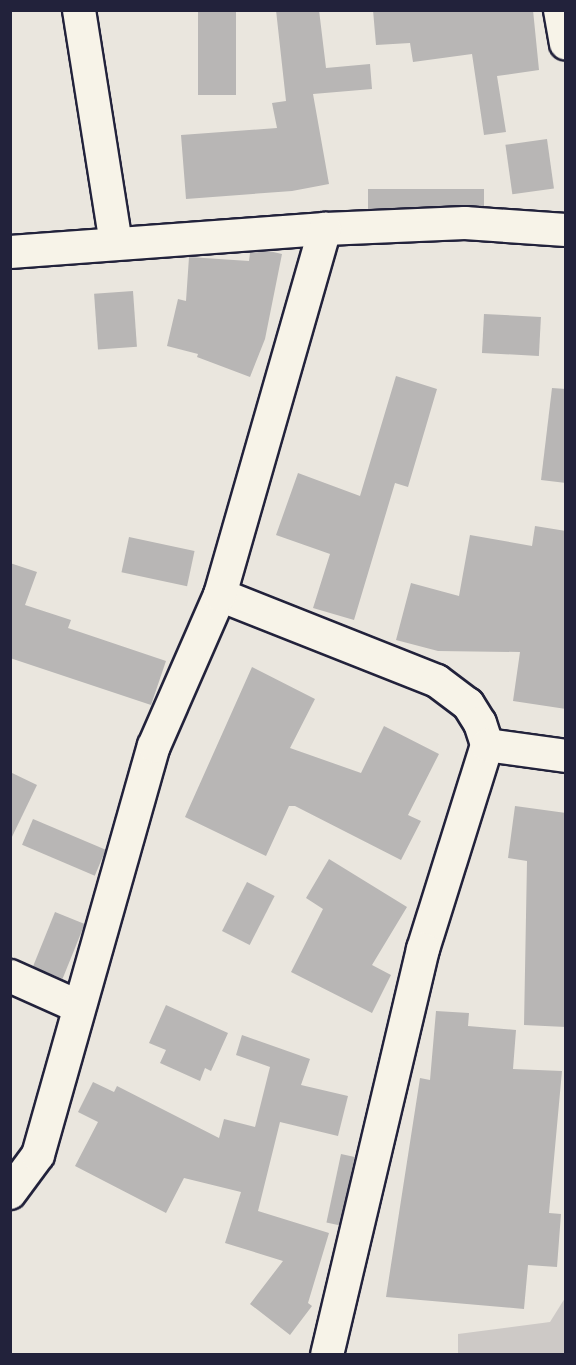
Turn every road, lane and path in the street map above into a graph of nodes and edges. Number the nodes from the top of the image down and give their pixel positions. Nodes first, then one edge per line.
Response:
1 (79, 10) edge
2 (560, 10) edge
3 (566, 43) edge
4 (325, 229) junction
5 (566, 230) edge
6 (116, 243) junction
7 (10, 252) edge
8 (220, 595) junction
9 (488, 745) junction
10 (566, 756) edge
11 (10, 976) edge
12 (77, 1006) junction
13 (10, 1193) edge
14 (327, 1354) edge

1 - 6 street
2 - 3 street
4 - 5 street
4 - 6 street
4 - 8 street
6 - 7 street
8 - 9 street
8 - 12 street
9 - 10 street
9 - 14 street
11 - 12 street
12 - 13 street

